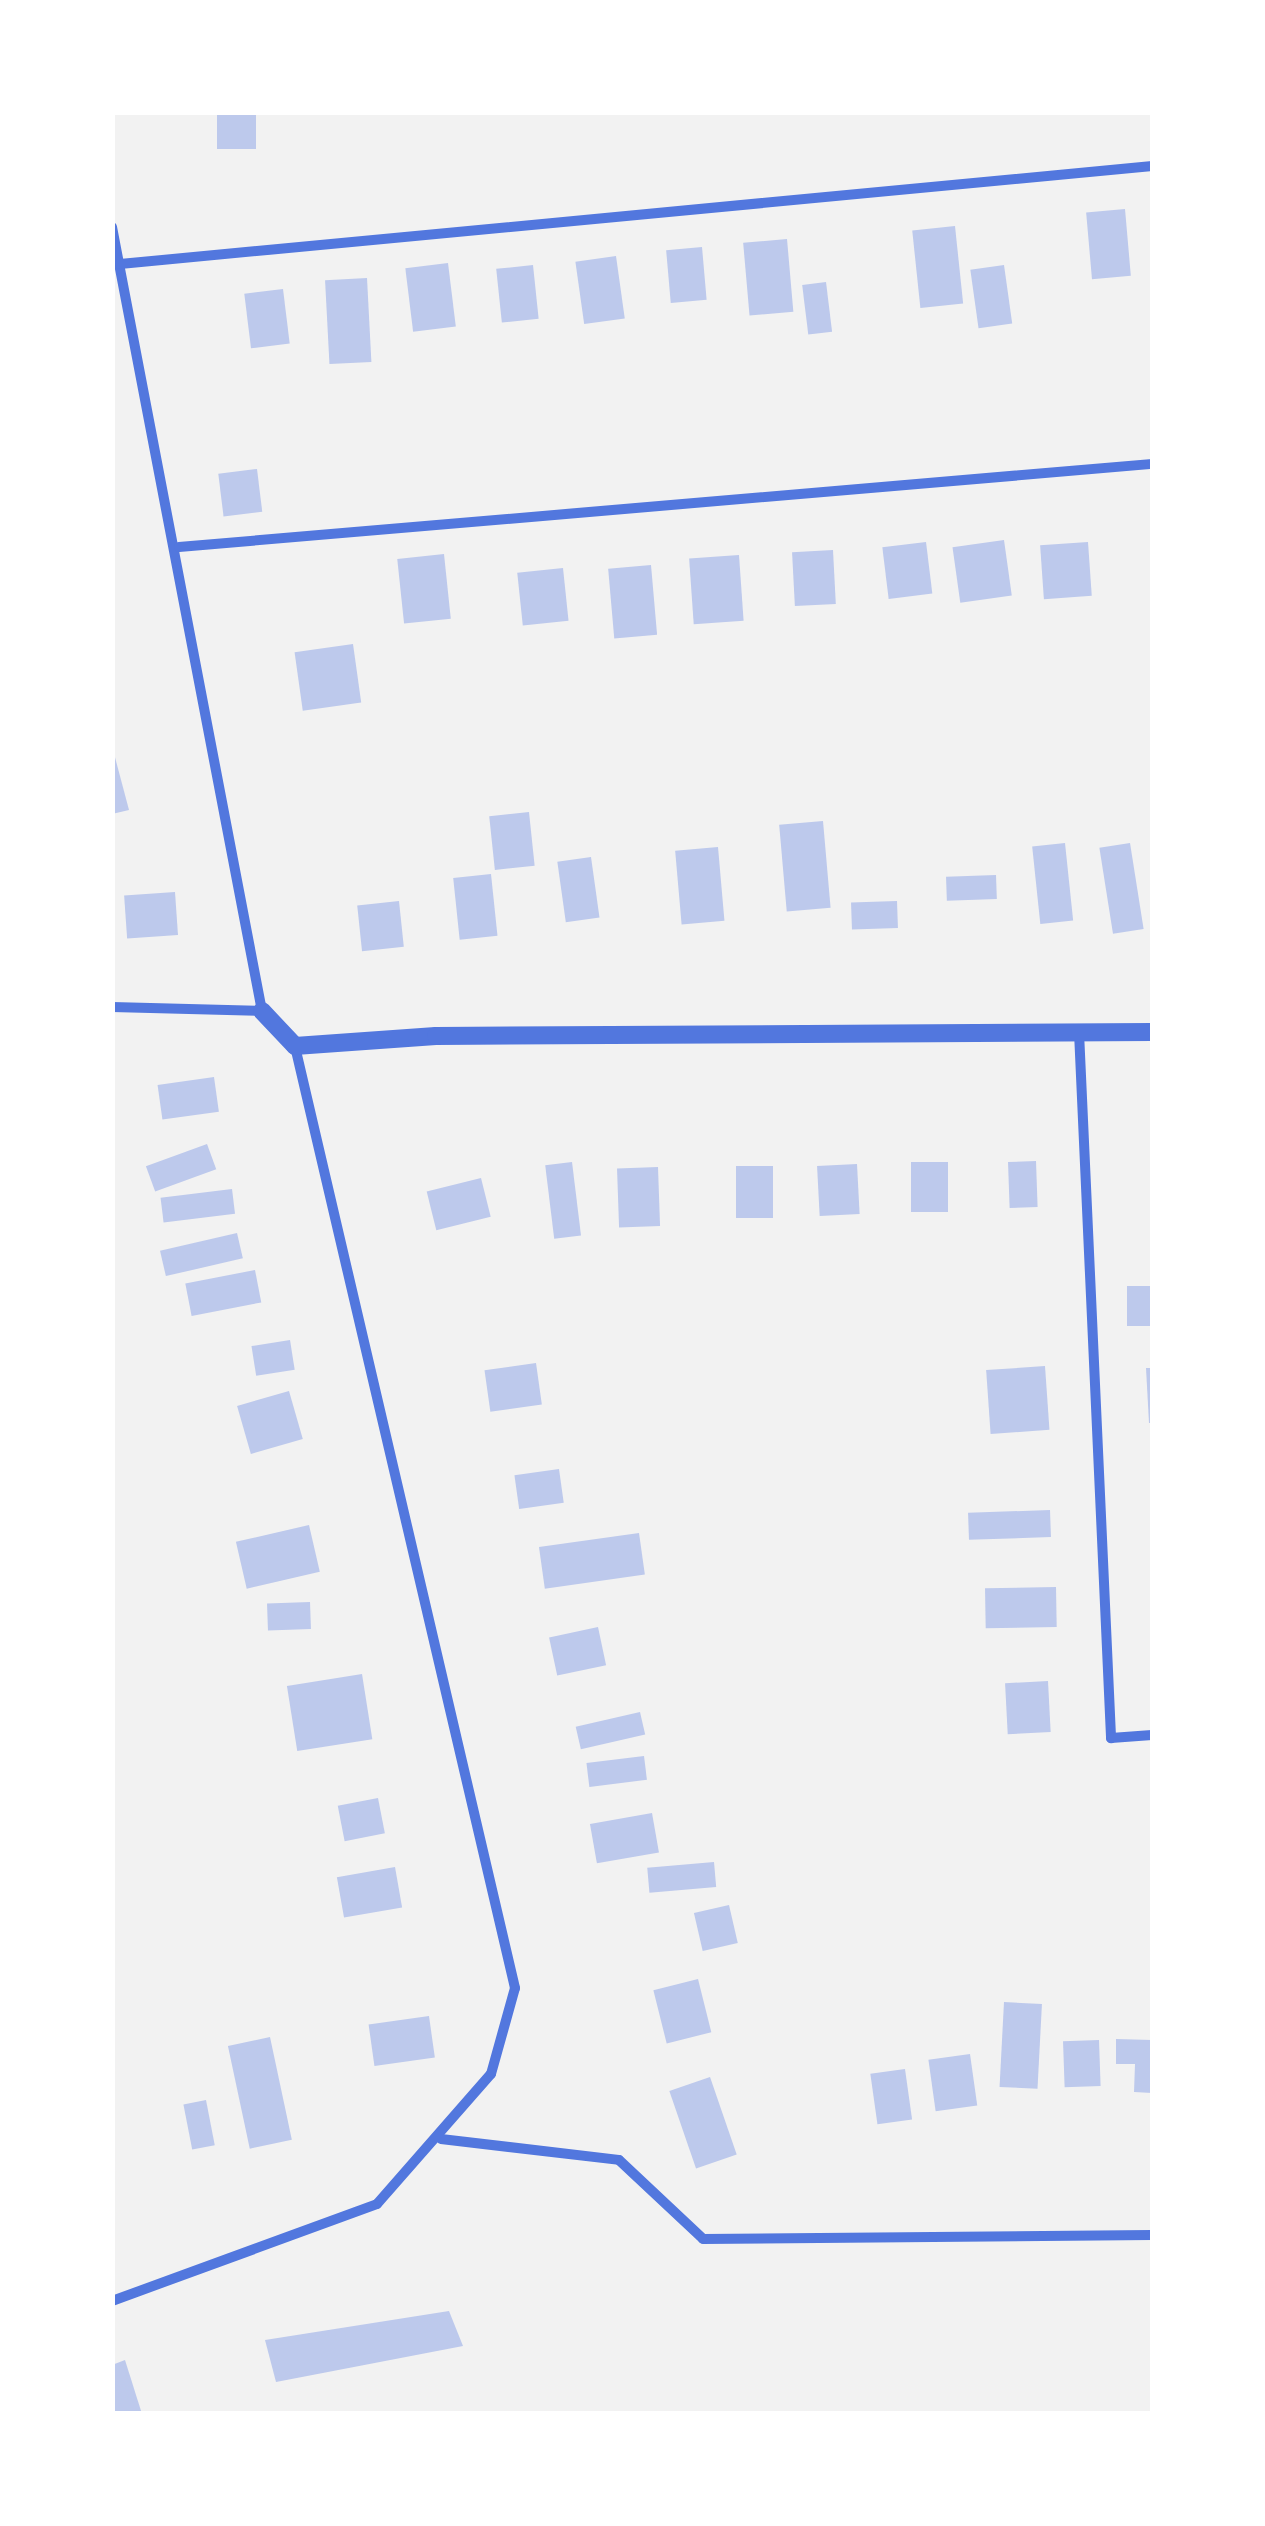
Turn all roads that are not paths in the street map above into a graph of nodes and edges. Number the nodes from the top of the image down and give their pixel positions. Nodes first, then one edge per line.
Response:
1 (1152, 166) edge
2 (112, 227) edge
3 (120, 264) junction
4 (1152, 464) edge
5 (179, 546) junction
6 (112, 1008) edge
7 (262, 1010) junction
8 (1078, 1032) junction
9 (1152, 1032) edge
10 (294, 1046) junction
11 (1152, 1734) edge
12 (441, 2139) junction
13 (1152, 2235) edge
14 (112, 2300) edge

1 - 3 street
2 - 3 street
3 - 5 street
4 - 5 street
5 - 7 street
6 - 7 street
7 - 10 street
8 - 9 street
8 - 10 street
8 - 11 street
10 - 12 street
12 - 13 street
12 - 14 street

